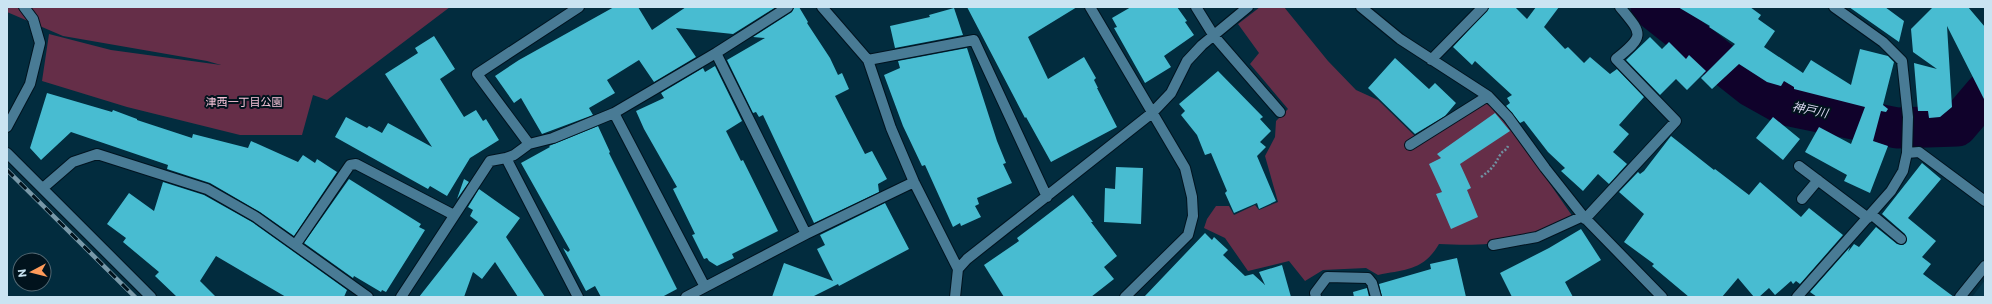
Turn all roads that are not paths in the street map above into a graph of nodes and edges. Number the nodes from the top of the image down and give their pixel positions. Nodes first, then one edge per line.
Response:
1 (24, 7) edge
2 (579, 7) edge
3 (788, 7) edge
4 (822, 7) edge
5 (1090, 7) edge
6 (1196, 7) edge
7 (1248, 7) edge
8 (1361, 7) edge
9 (1482, 7) edge
10 (1620, 7) edge
11 (1834, 7) edge
12 (1214, 36) junction
13 (716, 53) junction
14 (868, 60) junction
15 (1431, 60) junction
16 (1488, 96) junction
17 (1280, 112) dead end
18 (614, 113) junction
19 (1152, 114) junction
20 (7, 127) edge
21 (528, 144) junction
22 (1410, 145) dead end
23 (7, 153) edge
24 (1908, 153) junction
25 (506, 158) junction
26 (1799, 166) dead end
27 (1818, 180) junction
28 (914, 182) junction
29 (43, 188) junction
30 (1047, 197) junction
31 (1802, 199) dead end
32 (1985, 201) edge
33 (454, 215) junction
34 (1869, 216) junction
35 (1584, 218) junction
36 (806, 234) junction
37 (1901, 239) dead end
38 (296, 244) junction
39 (1493, 245) dead end
40 (1985, 266) edge
41 (958, 269) junction
42 (705, 287) junction
43 (151, 297) edge
44 (368, 297) edge
45 (401, 297) edge
46 (578, 297) edge
47 (686, 297) edge
48 (955, 297) edge
49 (1125, 297) edge
50 (1316, 297) edge
51 (1376, 297) edge
52 (1662, 297) edge
53 (1797, 297) edge
54 (1960, 297) edge

1 - 20 street
2 - 21 street
3 - 13 street
4 - 14 street
5 - 19 street
6 - 12 street
7 - 12 street
8 - 15 street
9 - 15 street
10 - 35 street
11 - 24 street
12 - 17 street
12 - 19 street
13 - 18 street
13 - 36 street
14 - 28 street
14 - 30 street
15 - 16 street
16 - 22 street
16 - 35 street
18 - 21 street
18 - 42 street
19 - 30 street
19 - 49 street
21 - 25 street
23 - 29 street
24 - 32 street
24 - 34 street
25 - 33 street
25 - 46 street
26 - 27 street
27 - 31 street
27 - 34 street
28 - 36 street
28 - 41 street
29 - 38 street
29 - 43 street
30 - 41 street
33 - 38 street
33 - 45 street
34 - 37 street
34 - 53 street
35 - 39 street
35 - 52 street
36 - 42 street
38 - 44 street
40 - 54 street
41 - 48 street
42 - 47 street
50 - 51 street

